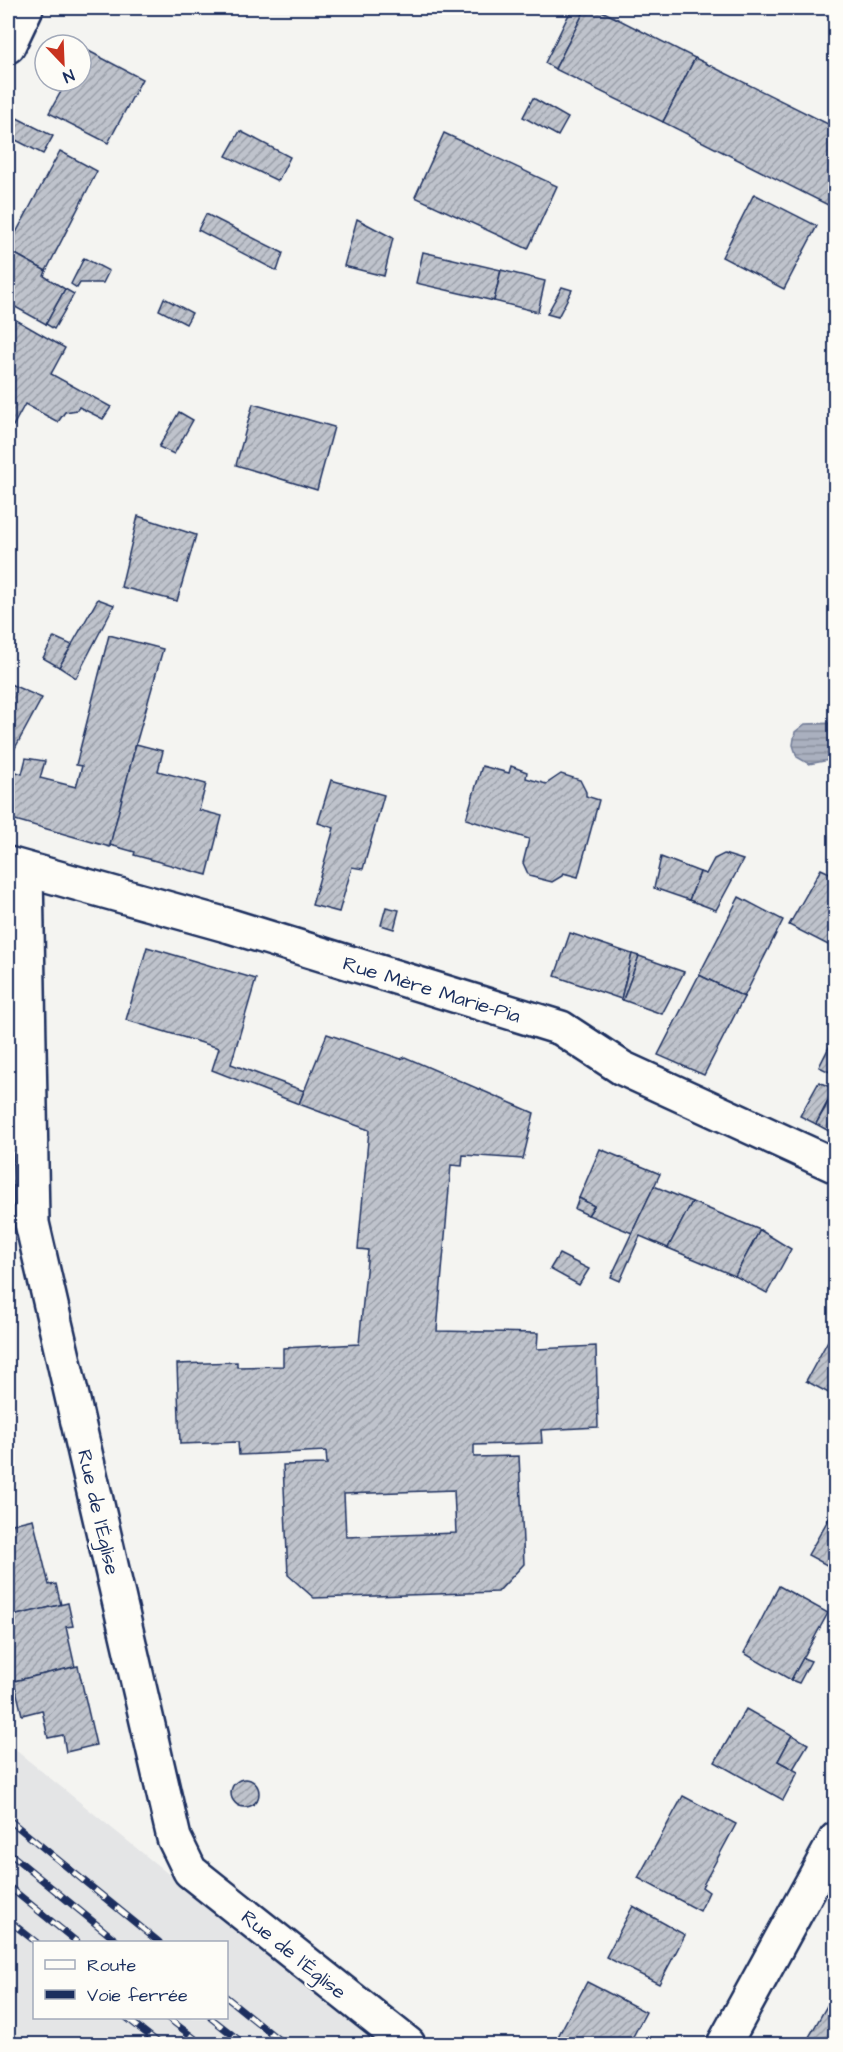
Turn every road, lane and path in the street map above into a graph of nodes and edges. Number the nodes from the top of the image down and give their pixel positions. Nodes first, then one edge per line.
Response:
1 (26, 8) edge
2 (8, 46) edge
3 (17, 868) edge
4 (836, 1166) edge
5 (836, 1839) edge
6 (408, 2044) edge
7 (724, 2044) edge

1 - 2 street
3 - 4 street, Rue Mère Marie-Pia
3 - 6 street, Rue de l'Église
5 - 7 street

